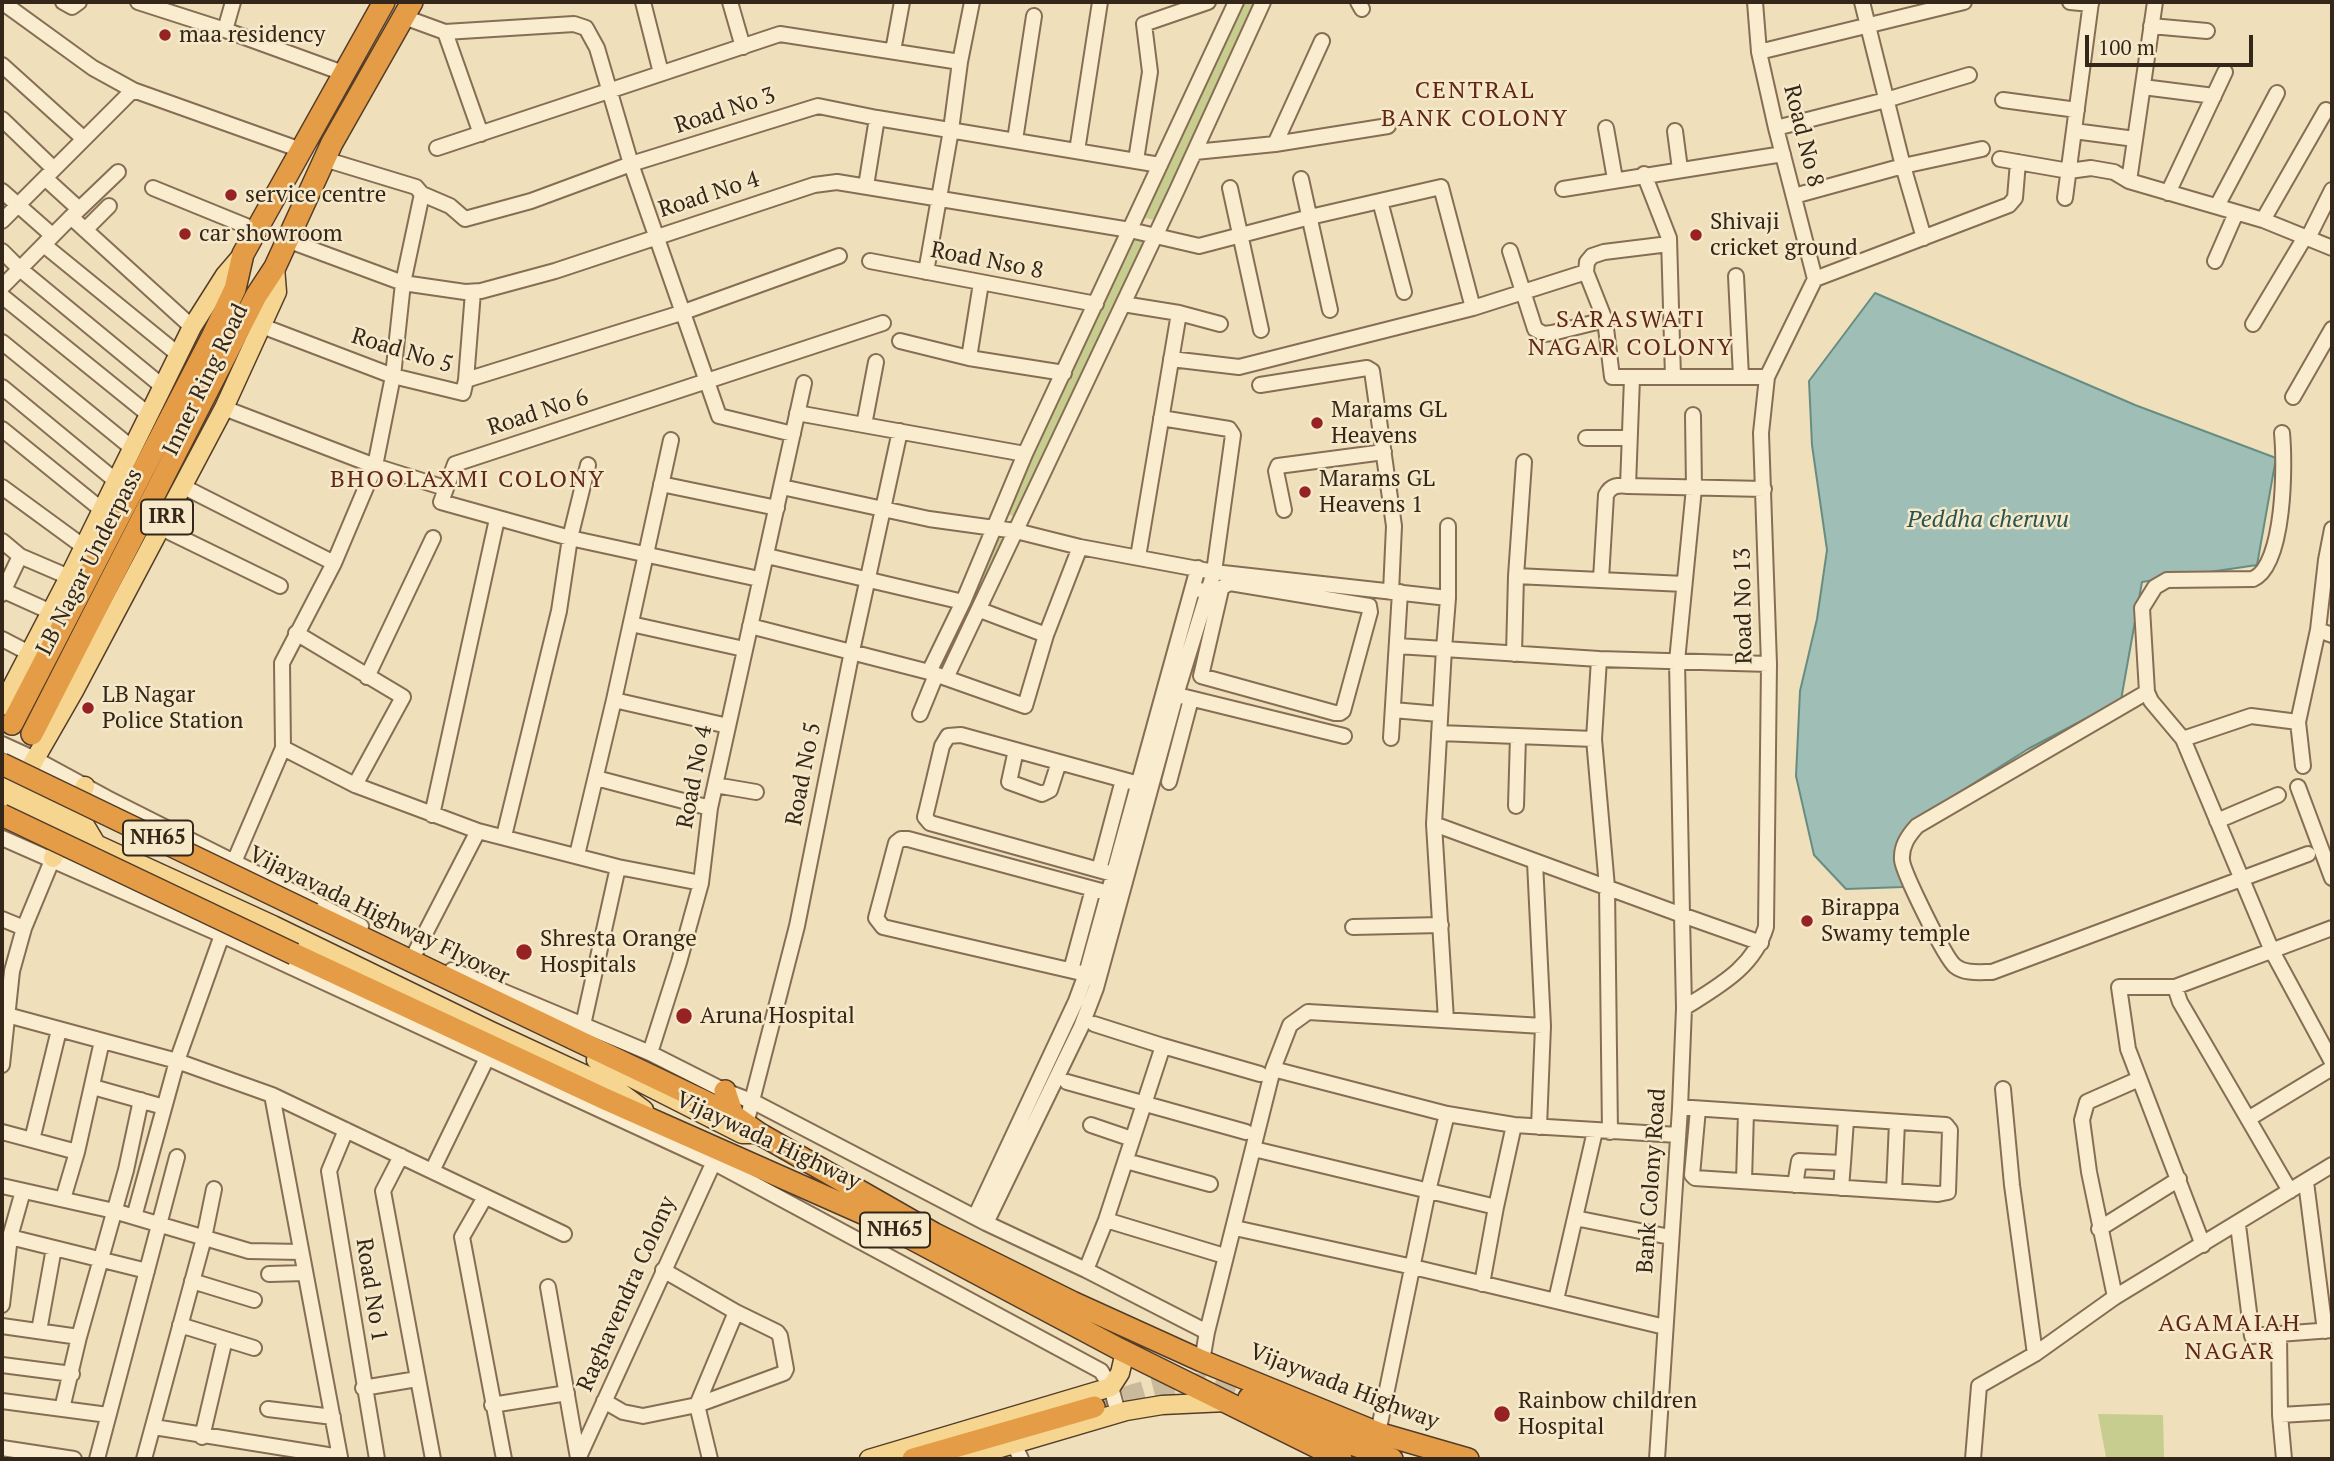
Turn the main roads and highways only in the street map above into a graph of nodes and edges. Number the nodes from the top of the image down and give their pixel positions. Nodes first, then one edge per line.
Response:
1 (381, 5) edge
2 (408, 10) edge
3 (339, 79) junction
4 (359, 97) junction
5 (306, 141) junction
6 (328, 151) junction
7 (243, 254) junction
8 (275, 267) junction
9 (5, 693) edge
10 (2, 764) edge
11 (85, 786) road end
12 (6, 802) edge
13 (68, 823) junction
14 (164, 827) road end
15 (53, 859) road end
16 (158, 873) junction
17 (123, 890) road end
18 (725, 1091) road end
19 (660, 1122) junction
20 (746, 1124) junction
21 (1125, 1352) junction
22 (1250, 1398) tunnel mouth
23 (1226, 1402) junction
24 (1094, 1407) tunnel mouth
25 (1018, 1452) edge
26 (1336, 1458) edge
27 (869, 1459) edge
28 (913, 1459) edge
29 (963, 1459) edge
30 (1392, 1459) edge
31 (1468, 1459) edge

1 - 3 highway, Inner Ring Road / IRR
2 - 4 highway, Inner Ring Road / IRR
3 - 4 highway
3 - 5 highway, Inner Ring Road / IRR
4 - 6 highway, Inner Ring Road / IRR
5 - 6 highway
5 - 7 highway, Inner Ring Road / IRR
6 - 8 highway, Inner Ring Road / IRR
7 - 8 highway, LB Nagar Underpass / IRR
7 - 9 main road, Inner Ring Road / IRR
8 - 12 main road, Inner Ring Road / IRR
10 - 20 highway, Vijayavada Highway Flyover / NH65, bridge
11 - 13 main road
12 - 13 main road, Vijaywada Highway
12 - 19 highway, NH65, bridge
13 - 15 main road
13 - 16 main road, Vijaywada Highway
14 - 20 main road, Vijaywada Highway
16 - 17 main road
16 - 19 main road, Vijaywada Highway
18 - 20 highway
19 - 21 highway, Vijaywada Highway / NH65
20 - 31 highway, Vijaywada Highway / NH65
21 - 23 highway, Vijaywada Highway / NH65
21 - 27 main road
22 - 30 highway
23 - 25 main road
23 - 26 highway, Vijaywada Highway / NH65
24 - 28 highway
25 - 29 main road

